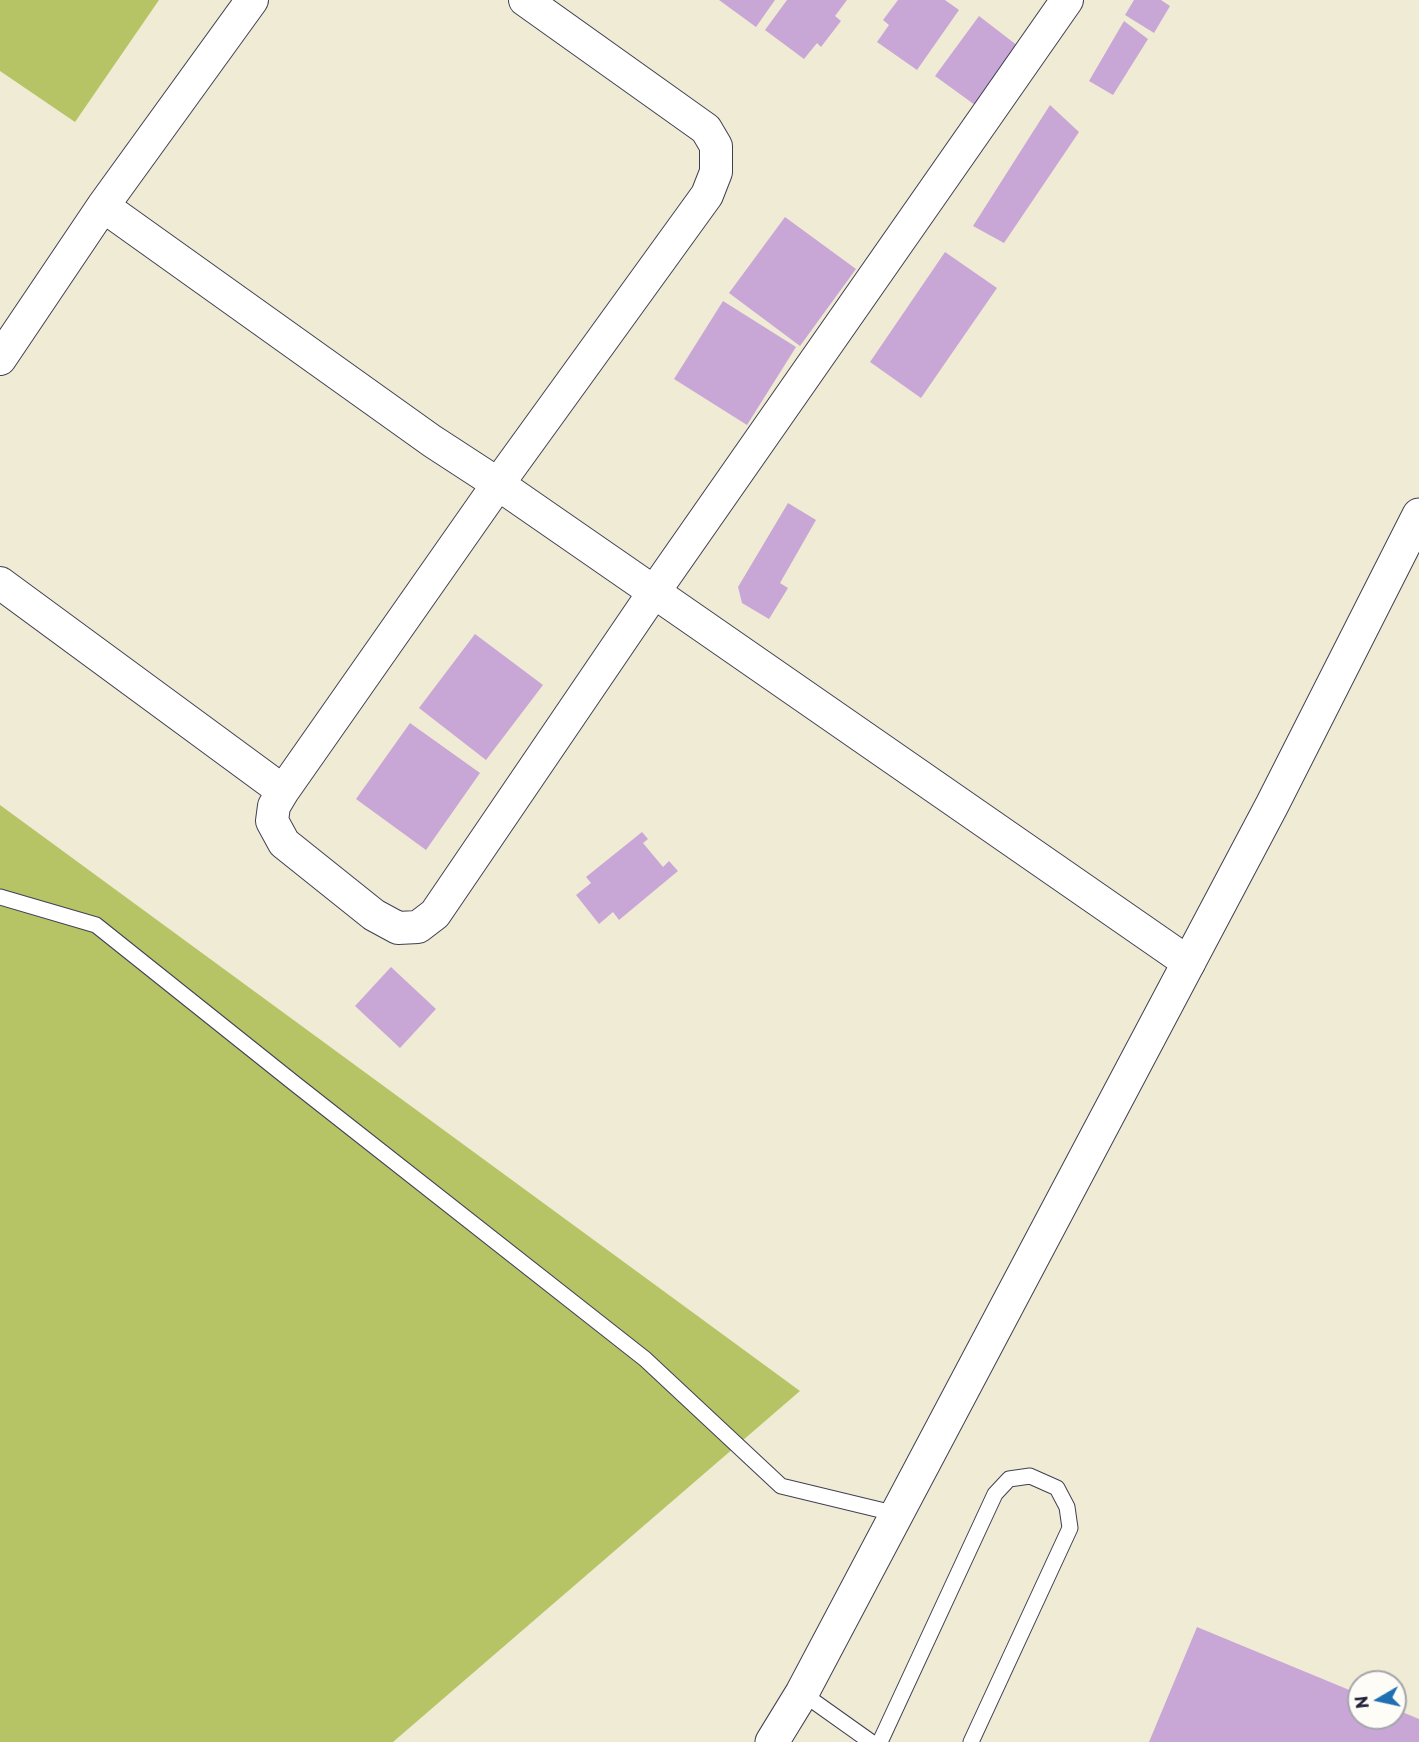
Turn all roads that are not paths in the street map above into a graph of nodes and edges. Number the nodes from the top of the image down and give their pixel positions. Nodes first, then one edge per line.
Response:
1 (252, 0) edge
2 (525, 0) edge
3 (1067, 0) edge
4 (103, 206) junction
5 (0, 359) edge
6 (498, 484) junction
7 (1419, 515) edge
8 (0, 583) edge
9 (654, 592) junction
10 (282, 791) junction
11 (0, 897) edge
12 (1189, 963) junction
13 (897, 1514) junction
14 (802, 1693) junction
15 (772, 1742) edge
16 (871, 1742) edge
17 (880, 1742) edge
18 (971, 1742) edge

1 - 4 street
2 - 6 street
3 - 9 street
4 - 5 street
4 - 6 street
6 - 9 street
6 - 10 street
7 - 12 street
8 - 10 street
9 - 10 street
9 - 12 street
11 - 13 lane
12 - 13 street
13 - 14 street
14 - 15 street
14 - 16 lane
17 - 18 lane

